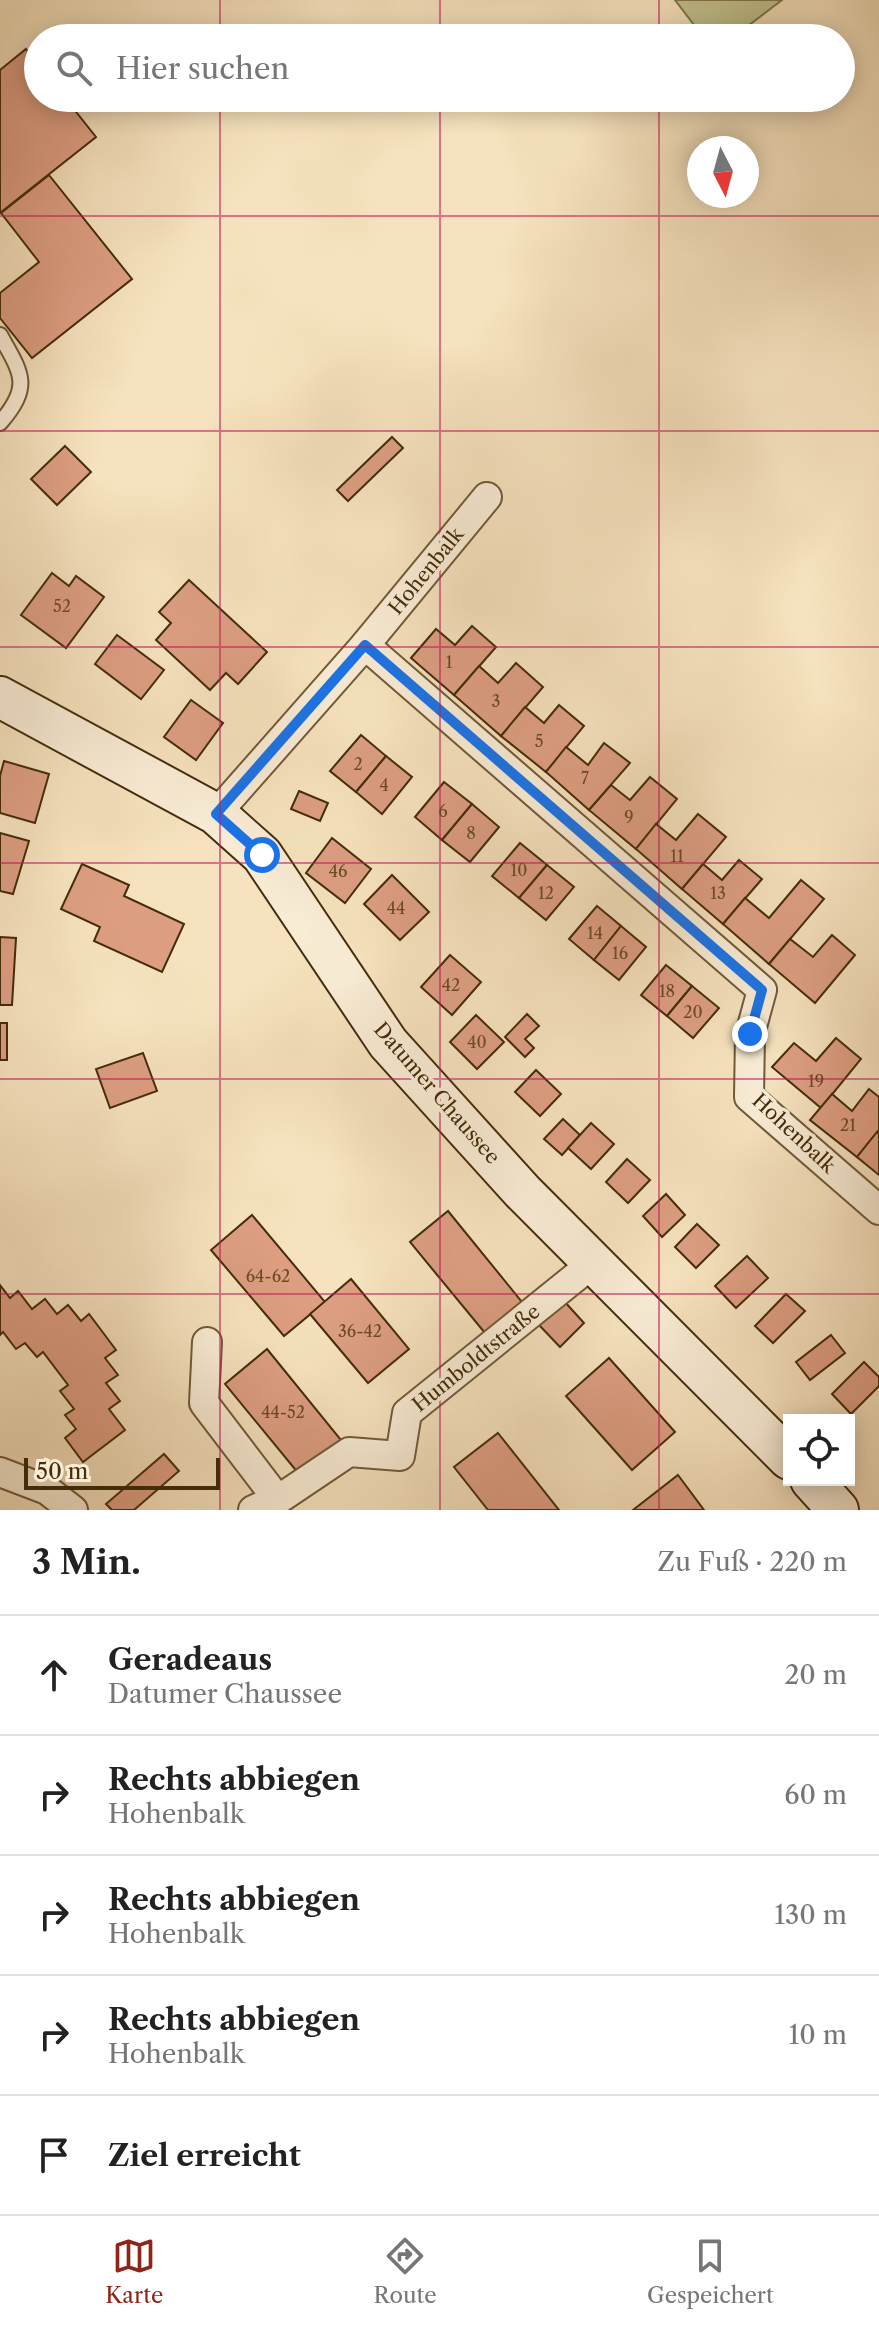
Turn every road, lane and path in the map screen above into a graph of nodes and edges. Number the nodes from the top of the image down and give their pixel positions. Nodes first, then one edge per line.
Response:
1 (0, 335) edge
2 (0, 423) edge
3 (487, 497) dead end
4 (365, 645) junction
5 (0, 697) edge
6 (216, 814) junction
7 (879, 1210) edge
8 (593, 1263) junction
9 (207, 1342) dead end
10 (783, 1453) edge
11 (0, 1472) edge
12 (816, 1486) edge
13 (265, 1505) edge
14 (73, 1510) edge
15 (838, 1510) edge

1 - 2 lane
3 - 4 street, Hohenbalk
4 - 6 street, Hohenbalk
4 - 7 street, Hohenbalk
5 - 6 street, Datumer Chaussee
6 - 8 street, Datumer Chaussee
8 - 10 street, Datumer Chaussee
8 - 13 street, Humboldtstraße
9 - 13 street
11 - 14 street
12 - 15 street

